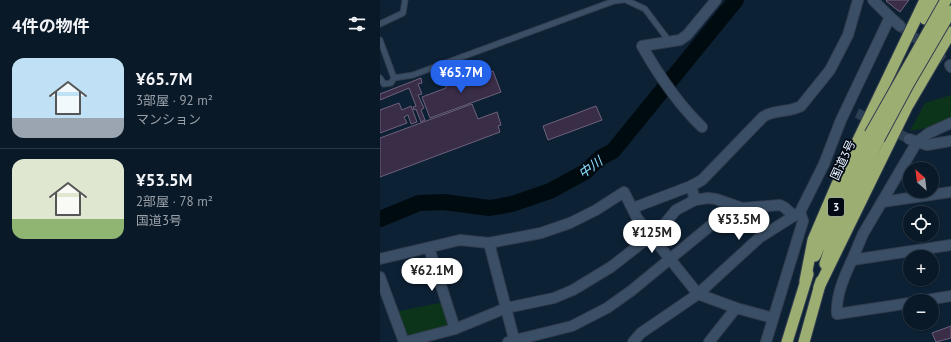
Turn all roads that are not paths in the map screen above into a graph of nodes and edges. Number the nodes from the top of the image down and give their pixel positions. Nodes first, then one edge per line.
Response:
1 (405, 0) edge
2 (623, 0) edge
3 (626, 0) edge
4 (716, 0) edge
5 (858, 0) edge
6 (873, 0) edge
7 (925, 0) edge
8 (936, 0) edge
9 (946, 0) edge
10 (951, 11) edge
11 (890, 17) junction
12 (380, 24) edge
13 (900, 26) tunnel mouth
14 (951, 32) edge
15 (380, 40) edge
16 (669, 41) junction
17 (380, 78) edge
18 (394, 78) junction
19 (874, 106) junction
20 (847, 108) junction
21 (856, 113) tunnel mouth
22 (951, 123) edge
23 (702, 126) dead end
24 (875, 136) junction
25 (913, 140) junction
26 (951, 141) edge
27 (691, 186) junction
28 (951, 192) edge
29 (695, 200) junction
30 (882, 202) junction
31 (633, 208) junction
32 (797, 214) junction
33 (727, 217) dead end
34 (650, 235) junction
35 (489, 243) junction
36 (951, 245) edge
37 (429, 248) junction
38 (671, 259) junction
39 (380, 260) edge
40 (852, 260) junction
41 (380, 277) edge
42 (805, 281) junction
43 (819, 287) junction
44 (698, 294) junction
45 (951, 296) edge
46 (939, 298) edge
47 (903, 304) edge
48 (506, 308) junction
49 (736, 308) junction
50 (773, 318) junction
51 (455, 329) junction
52 (511, 340) edge
53 (404, 342) edge
54 (633, 342) edge
55 (708, 342) edge
56 (766, 342) edge
57 (787, 342) edge
58 (804, 342) edge

1 - 12 lane
2 - 18 lane
3 - 16 lane
4 - 16 street
5 - 27 street
6 - 11 street
7 - 19 highway
8 - 19 highway
9 - 24 highway, 国道3号 / 3, bridge
10 - 24 highway, 国道3号 / 3, bridge
11 - 13 street
11 - 20 street
14 - 43 highway
15 - 18 lane
16 - 23 street
17 - 18 lane
19 - 42 highway
20 - 21 street
20 - 32 street
22 - 25 street
24 - 42 highway, 国道3号 / 3
24 - 43 highway, 国道3号 / 3
25 - 26 street
25 - 30 street
27 - 29 street
27 - 31 street
28 - 30 street
29 - 32 street
29 - 34 street
30 - 40 street
31 - 34 street
31 - 35 street
32 - 44 street
32 - 50 street
33 - 38 street
34 - 38 street
34 - 48 street
35 - 37 street
35 - 48 street
36 - 40 street
37 - 39 street
37 - 51 street
38 - 44 street
38 - 52 street
40 - 47 street
41 - 53 street
42 - 57 highway, 国道3号 / 3
43 - 58 highway, 国道3号 / 3
44 - 49 street
44 - 54 street
45 - 46 street
48 - 51 street
48 - 52 street
49 - 50 street
49 - 55 street
50 - 56 street
51 - 53 street

